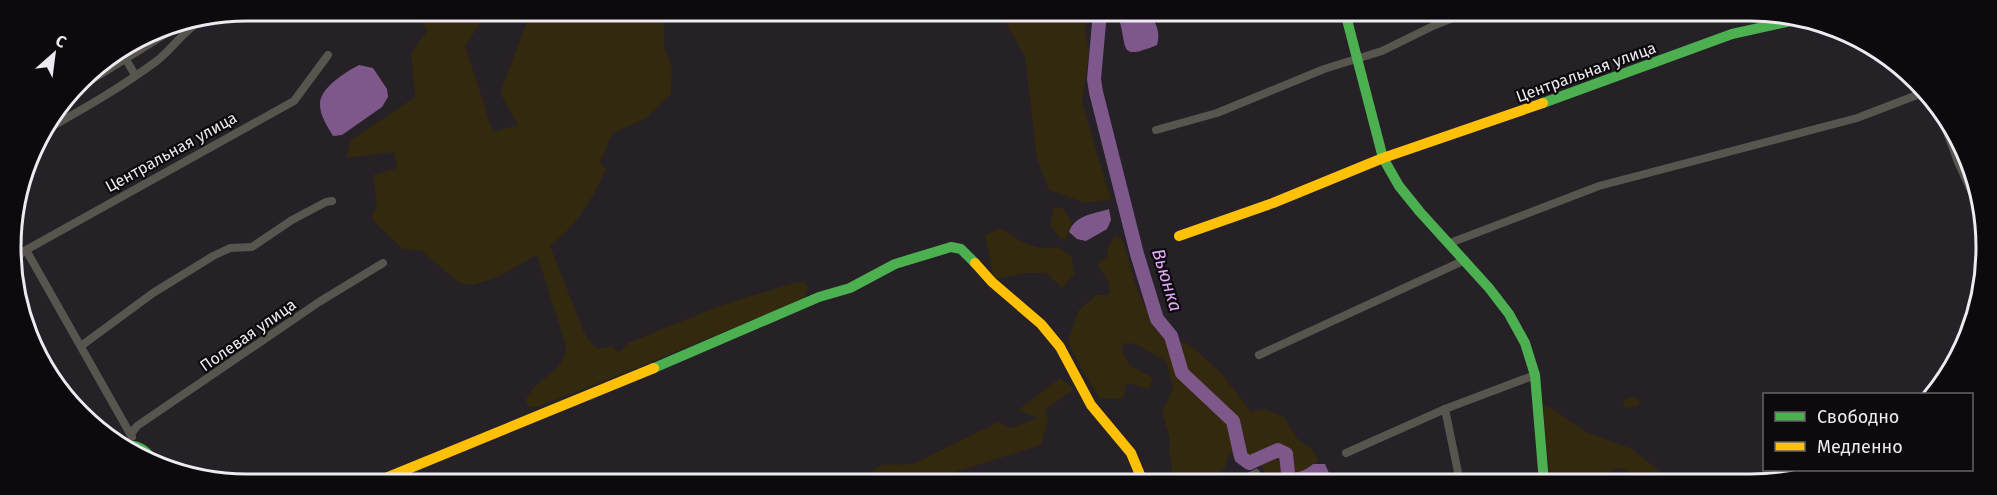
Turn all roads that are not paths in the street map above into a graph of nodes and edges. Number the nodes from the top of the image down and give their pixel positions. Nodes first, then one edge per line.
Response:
1 (1347, 21) edge
2 (1445, 21) edge
3 (1781, 23) edge
4 (189, 29) edge
5 (158, 39) edge
6 (328, 55) dead end
7 (125, 57) edge
8 (126, 60) junction
9 (1358, 60) junction
10 (101, 75) edge
11 (135, 75) junction
12 (1917, 95) edge
13 (59, 123) edge
14 (1156, 130) dead end
15 (1954, 149) edge
16 (1383, 158) junction
17 (1964, 175) edge
18 (332, 201) dead end
19 (1179, 236) dead end
20 (1450, 243) junction
21 (26, 250) junction
22 (21, 254) edge
23 (1465, 260) junction
24 (383, 263) dead end
25 (81, 346) junction
26 (1259, 355) dead end
27 (1534, 375) junction
28 (1445, 409) junction
29 (128, 440) edge
30 (130, 441) edge
31 (1346, 453) dead end
32 (396, 474) edge
33 (1141, 474) edge
34 (1459, 474) edge
35 (1543, 474) edge

1 - 9 street
2 - 9 street
3 - 16 street, Центральная улица
4 - 11 street
5 - 8 street
6 - 21 street, Центральная улица
7 - 8 street
8 - 10 street
8 - 11 street
9 - 14 street
9 - 16 street
11 - 13 street
12 - 20 street
15 - 17 street
16 - 19 street, Центральная улица
16 - 20 street
18 - 25 street
20 - 23 street
21 - 22 street, Центральная улица
21 - 25 street
23 - 26 street
23 - 27 street
24 - 30 street, Полевая улица
25 - 29 street
27 - 28 street
27 - 35 street
28 - 31 street
28 - 34 street
32 - 33 street

